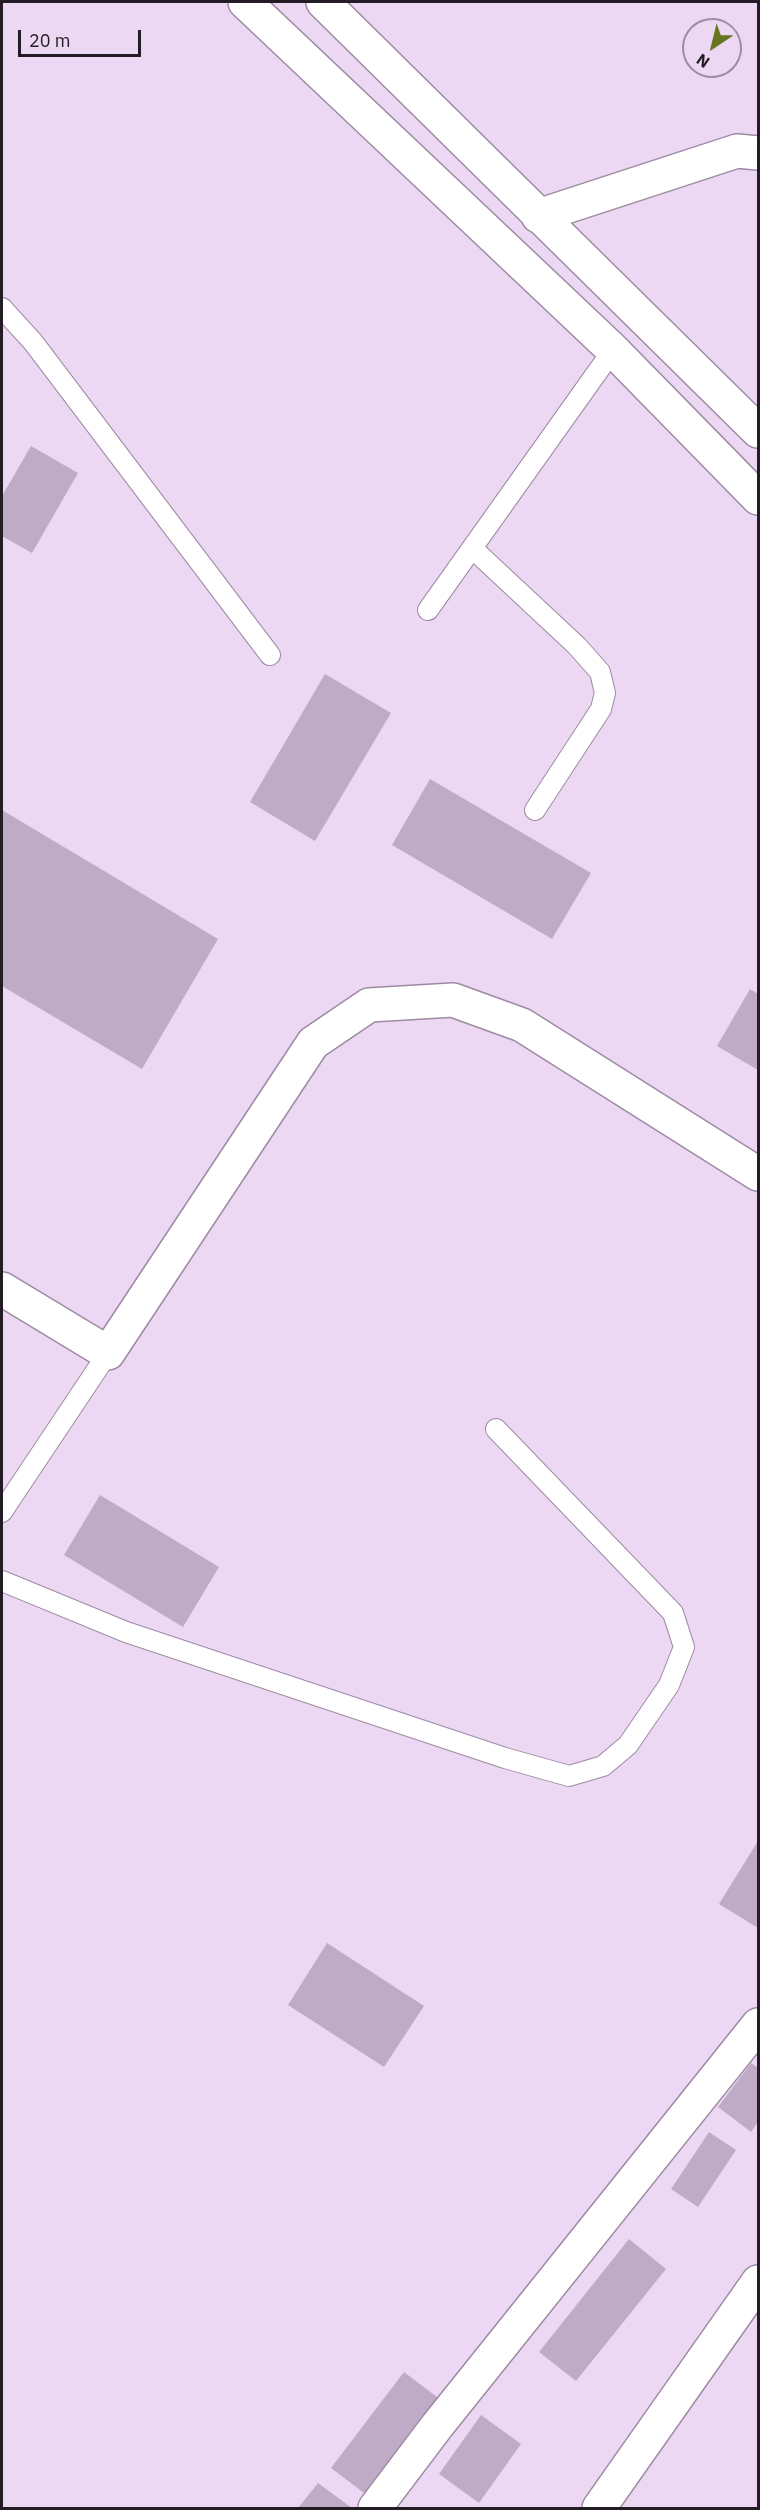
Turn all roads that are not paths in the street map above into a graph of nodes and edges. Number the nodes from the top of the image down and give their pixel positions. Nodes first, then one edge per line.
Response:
1 (245, 2) edge
2 (323, 2) edge
3 (759, 153) edge
4 (538, 216) junction
5 (2, 308) edge
6 (613, 350) junction
7 (759, 431) edge
8 (759, 498) edge
9 (472, 548) junction
10 (428, 610) dead end
11 (270, 655) dead end
12 (535, 810) dead end
13 (759, 1174) edge
14 (2, 1289) edge
15 (108, 1353) junction
16 (496, 1429) dead end
17 (2, 1512) edge
18 (2, 1581) edge
19 (759, 2025) edge
20 (759, 2282) edge
21 (375, 2508) edge
22 (599, 2508) edge

1 - 6 street
2 - 4 street
3 - 4 street
4 - 7 street
5 - 11 lane
6 - 8 street
6 - 9 lane
9 - 10 lane
9 - 12 lane
13 - 15 street
14 - 15 street
15 - 17 lane
16 - 18 lane
19 - 21 street
20 - 22 street

